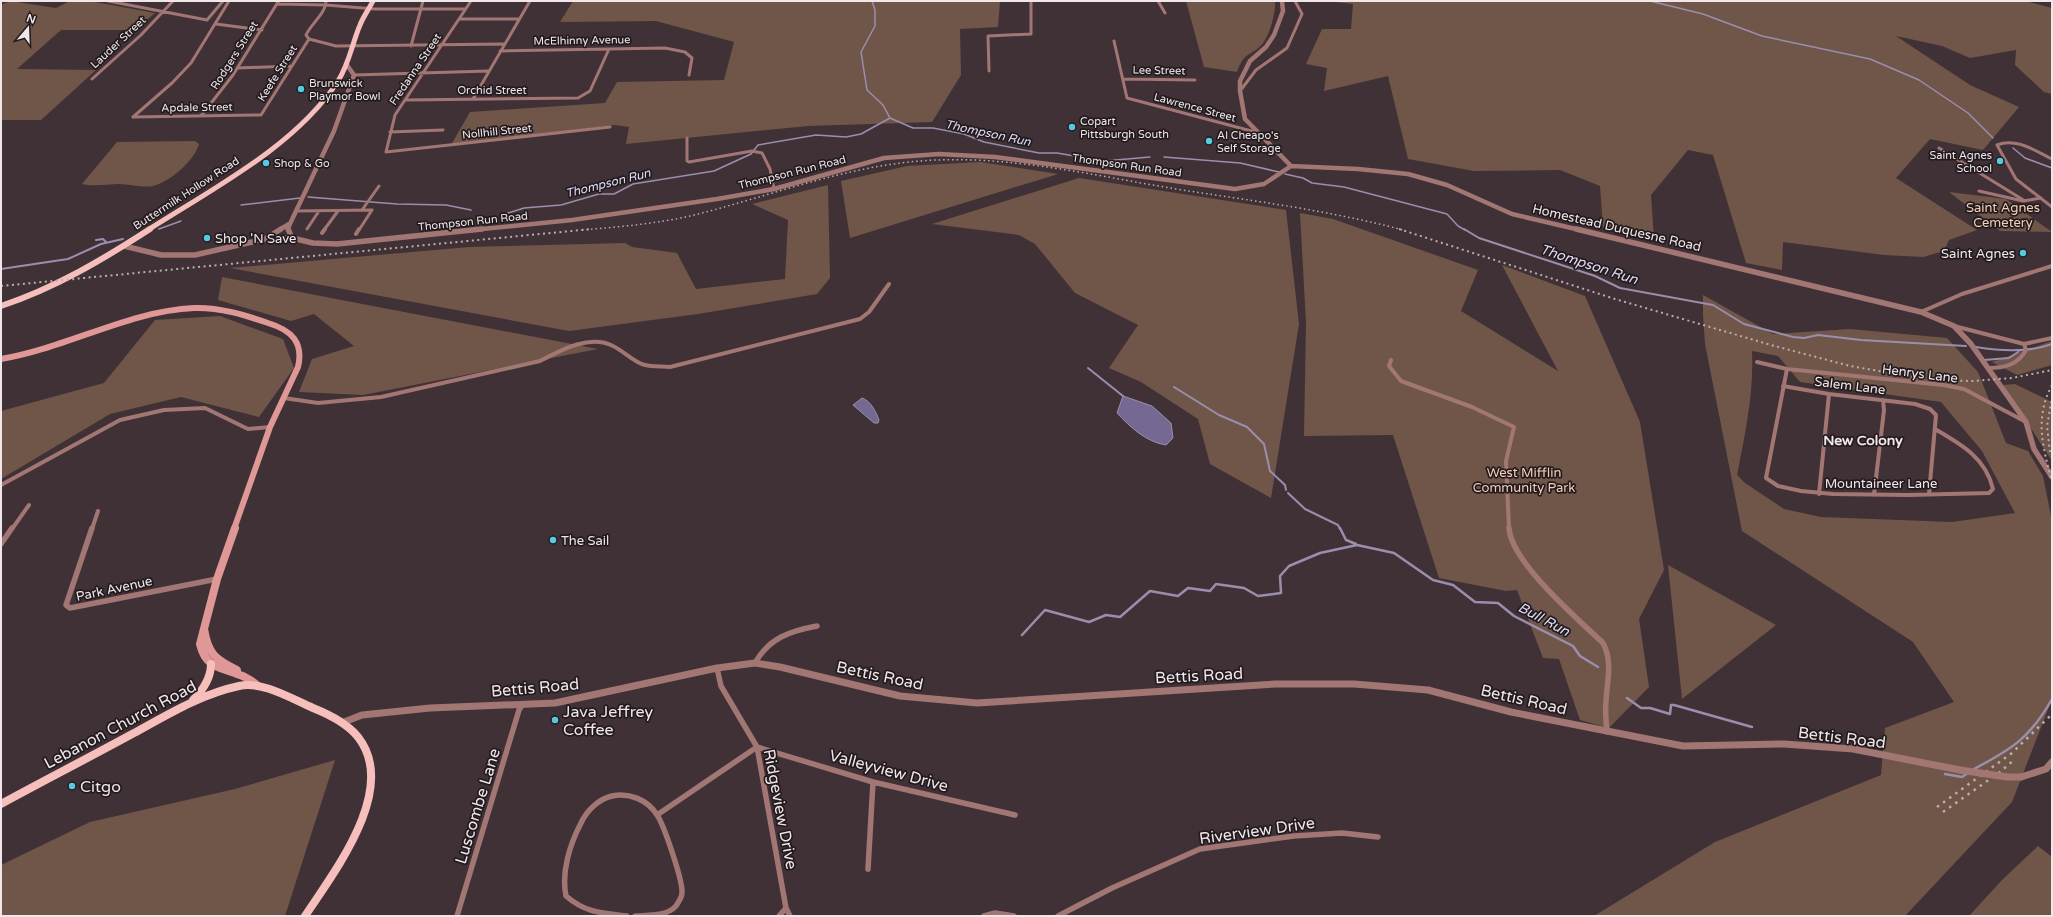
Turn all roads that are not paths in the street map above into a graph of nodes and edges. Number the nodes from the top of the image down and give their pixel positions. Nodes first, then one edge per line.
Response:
1 (108, 1) edge
2 (173, 1) edge
3 (224, 1) edge
4 (229, 1) edge
5 (372, 1) edge
6 (423, 1) edge
7 (471, 1) edge
8 (530, 1) edge
9 (1031, 1) edge
10 (1158, 1) edge
11 (1282, 1) edge
12 (1295, 1) edge
13 (120, 2) edge
14 (278, 2) edge
15 (326, 3) edge
16 (369, 7) junction
17 (419, 8) junction
18 (465, 9) junction
19 (164, 11) junction
20 (1165, 13) dead end
21 (459, 19) junction
22 (519, 19) junction
23 (216, 24) junction
24 (262, 30) junction
25 (309, 39) junction
26 (1114, 41) dead end
27 (504, 44) junction
28 (442, 45) junction
29 (354, 46) junction
30 (411, 46) junction
31 (609, 49) junction
32 (500, 51) junction
33 (347, 64) junction
34 (292, 66) junction
35 (238, 68) junction
36 (488, 71) junction
37 (989, 71) dead end
38 (424, 72) junction
39 (354, 75) junction
40 (689, 76) dead end
41 (92, 79) dead end
42 (1123, 79) junction
43 (1195, 80) dead end
44 (1240, 91) junction
45 (473, 99) junction
46 (405, 100) junction
47 (262, 115) joint
48 (201, 116) junction
49 (610, 127) dead end
50 (443, 130) dead end
51 (390, 132) junction
52 (1259, 133) junction
53 (687, 138) dead end
54 (1939, 148) dead end
55 (386, 152) joint
56 (2052, 159) edge
57 (1291, 166) junction
58 (379, 186) dead end
59 (774, 189) junction
60 (1979, 191) dead end
61 (2041, 198) junction
62 (2025, 201) junction
63 (2052, 207) edge
64 (319, 210) junction
65 (338, 210) junction
66 (362, 210) junction
67 (297, 211) junction
68 (289, 224) junction
69 (307, 229) dead end
70 (322, 233) dead end
71 (356, 234) dead end
72 (292, 238) junction
73 (265, 239) junction
74 (124, 246) junction
75 (2052, 266) edge
76 (889, 284) dead end
77 (1, 307) edge
78 (1921, 312) junction
79 (1954, 326) junction
80 (2052, 338) edge
81 (2025, 347) junction
82 (1, 359) edge
83 (1391, 360) dead end
84 (1757, 362) dead end
85 (1988, 368) junction
86 (1787, 369) junction
87 (1783, 386) junction
88 (1829, 394) junction
89 (284, 398) junction
90 (1883, 400) junction
91 (2026, 422) junction
92 (270, 427) junction
93 (1935, 429) junction
94 (2052, 476) edge
95 (1, 485) edge
96 (1820, 494) junction
97 (1929, 494) junction
98 (1874, 495) junction
99 (29, 504) dead end
100 (98, 510) dead end
101 (1, 543) edge
102 (217, 579) junction
103 (817, 626) dead end
104 (204, 629) junction
105 (754, 663) junction
106 (211, 664) junction
107 (717, 668) junction
108 (237, 674) junction
109 (257, 685) junction
110 (190, 703) junction
111 (523, 704) junction
112 (344, 722) junction
113 (1606, 732) junction
114 (757, 747) junction
115 (2052, 762) edge
116 (873, 782) junction
117 (1, 804) edge
118 (657, 815) junction
119 (1015, 815) dead end
120 (1378, 837) dead end
121 (868, 869) dead end
122 (786, 908) junction
123 (305, 916) edge
124 (457, 916) edge
125 (627, 916) edge
126 (635, 916) edge
127 (779, 916) edge
128 (790, 916) edge
129 (984, 916) edge
130 (1014, 916) edge
131 (1058, 916) edge

1 - 13 street
2 - 19 street, Lauder Street
3 - 19 street
4 - 23 street
5 - 16 main road, Buttermilk Hollow Road
6 - 17 street
7 - 18 street, Fredanna Street
8 - 22 street
9 - 37 street
10 - 20 street
11 - 44 street
12 - 44 street
13 - 19 street
14 - 15 street
14 - 24 street, Rodgers Street
15 - 16 street
15 - 25 street, Keefe Street
16 - 17 street
16 - 29 main road, Buttermilk Hollow Road
17 - 18 street
17 - 30 street
18 - 21 street, Fredanna Street
19 - 41 street, Lauder Street
21 - 22 street
21 - 28 street, Fredanna Street
22 - 27 street
23 - 24 street
23 - 48 street, Apdale Street
24 - 35 street, Rodgers Street
25 - 29 street
25 - 34 street, Keefe Street
26 - 42 street
27 - 28 street
27 - 32 street
28 - 30 street
28 - 38 street, Fredanna Street
29 - 30 street
29 - 33 main road, Buttermilk Hollow Road
31 - 32 street, McElhinny Avenue
31 - 40 street, McElhinny Avenue
31 - 45 street, Orchid Street
32 - 36 street
33 - 39 street
33 - 74 main road, Buttermilk Hollow Road
34 - 35 street
34 - 47 street, Keefe Street
35 - 48 street, Rodgers Street
36 - 38 street
36 - 45 street
38 - 39 street
38 - 46 street, Fredanna Street
39 - 67 street
42 - 43 street, Lee Street
42 - 52 street, Lawrence Street
44 - 52 street
45 - 46 street, Orchid Street
46 - 51 street, Fredanna Street
47 - 48 street, Apdale Street
49 - 55 street, Nollhill Street
50 - 51 street
51 - 55 street, Fredanna Street
52 - 57 street
53 - 59 street
54 - 62 street
56 - 61 street
57 - 59 street, Thompson Run Road
57 - 78 street, Homestead Duquesne Road
58 - 66 street
59 - 72 street, Thompson Run Road
60 - 62 street
61 - 62 street
61 - 63 street
64 - 65 street
64 - 67 street
64 - 69 street
65 - 66 street
65 - 70 street
66 - 71 street
67 - 68 street
68 - 72 street
68 - 73 street, Thompson Run Road
72 - 73 street, Thompson Run Road
73 - 74 street, Thompson Run Road
74 - 77 main road, Buttermilk Hollow Road
75 - 78 street
76 - 89 street
78 - 79 street, Homestead Duquesne Road
79 - 81 street
79 - 85 street, Homestead Duquesne Road
80 - 81 street
81 - 85 street
82 - 89 main road
83 - 113 street
84 - 86 street, Henrys Lane
85 - 91 street, Homestead Duquesne Road
86 - 87 street
86 - 91 street, Henrys Lane
87 - 88 street, Salem Lane
87 - 96 street, Mountaineer Lane
88 - 90 street, Salem Lane
88 - 96 street
89 - 92 main road
90 - 93 street, Salem Lane
90 - 98 street
91 - 94 street, Homestead Duquesne Road
92 - 95 street
92 - 102 main road
93 - 97 street, Salem Lane
93 - 97 street, Mountaineer Lane
96 - 98 street, Mountaineer Lane
97 - 98 street, Mountaineer Lane
99 - 101 street
100 - 102 street, Park Avenue
102 - 104 main road
103 - 105 street
104 - 106 main road
104 - 108 main road
105 - 107 street, Bettis Road
105 - 113 street, Bettis Road
106 - 108 main road
106 - 110 main road
107 - 111 street, Bettis Road
107 - 114 street, Ridgeview Drive
108 - 109 main road
109 - 110 main road, Lebanon Church Road
109 - 112 main road
110 - 117 main road, Lebanon Church Road
111 - 112 street, Bettis Road
111 - 124 street, Luscombe Lane
112 - 123 main road
113 - 115 street, Bettis Road, bridge
114 - 116 street, Valleyview Drive
114 - 118 street
114 - 122 street, Ridgeview Drive
116 - 119 street, Valleyview Drive
116 - 121 street
118 - 125 street
118 - 126 street
120 - 131 street, Riverview Drive
122 - 127 street
122 - 128 street, Ridgeview Drive
129 - 130 street

